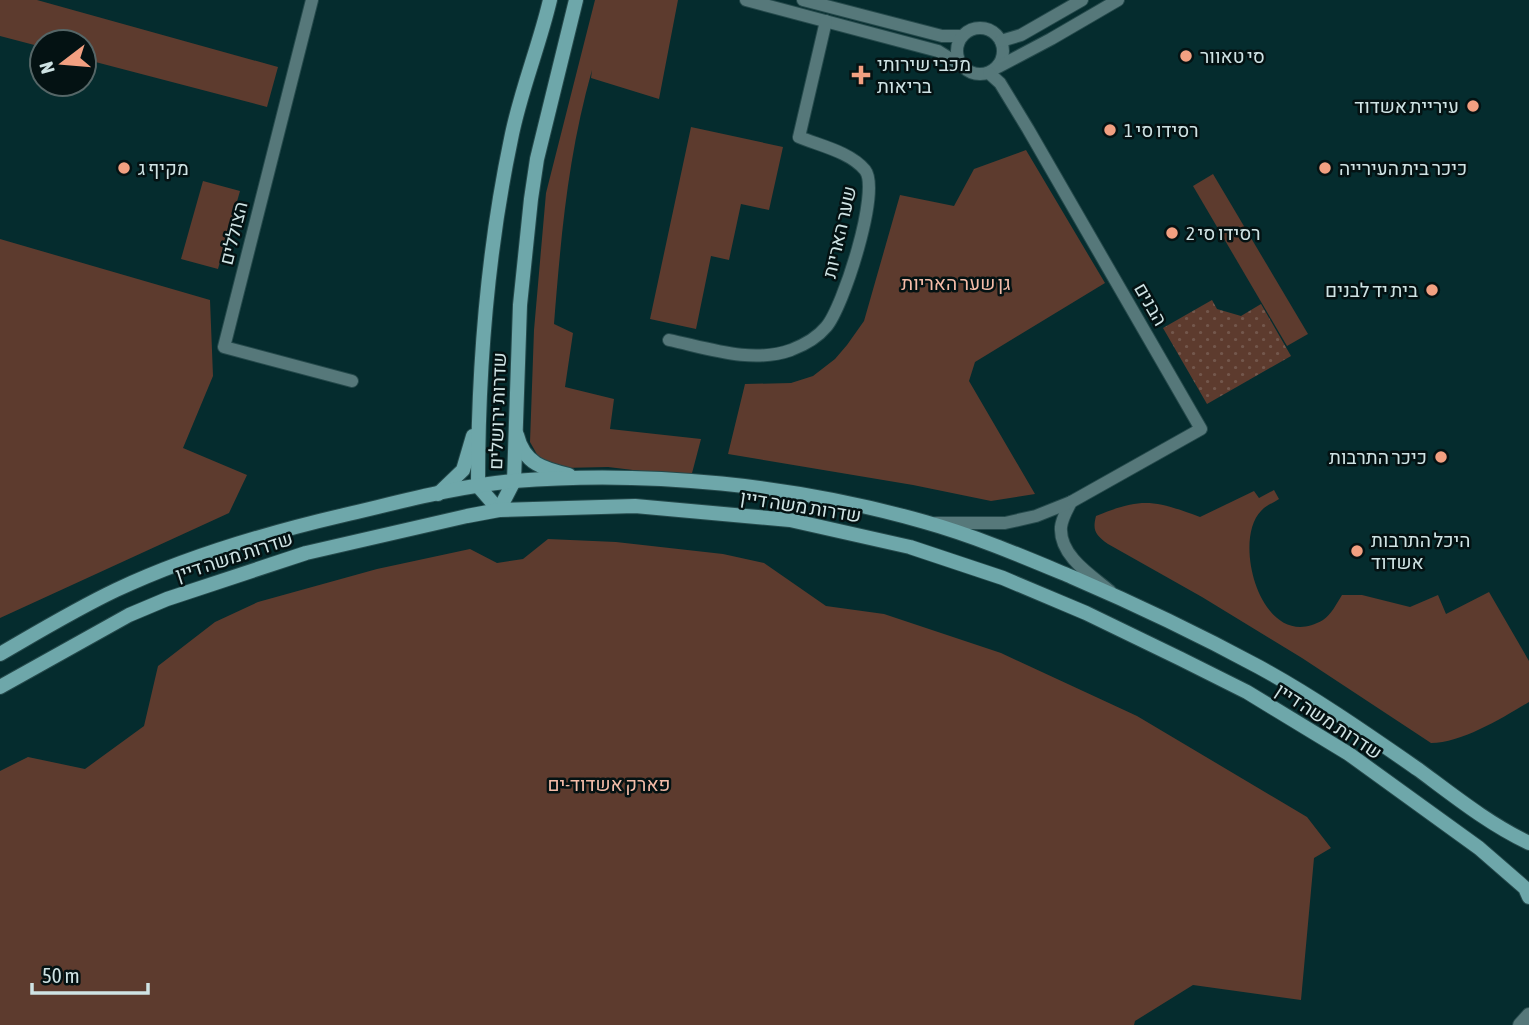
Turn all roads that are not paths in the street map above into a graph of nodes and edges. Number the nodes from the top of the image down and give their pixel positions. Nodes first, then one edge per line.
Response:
1 (312, 0) edge
2 (576, 0) edge
3 (585, 0) edge
4 (746, 0) edge
5 (803, 0) edge
6 (1082, 0) edge
7 (1118, 0) edge
8 (548, 3) edge
9 (825, 21) junction
10 (569, 28) junction
11 (962, 36) junction
12 (1001, 41) junction
13 (962, 66) junction
14 (993, 70) junction
15 (670, 340) dead end
16 (352, 381) dead end
17 (478, 414) junction
18 (514, 418) junction
19 (581, 478) junction
20 (514, 481) junction
21 (478, 486) junction
22 (438, 494) junction
23 (1071, 502) junction
24 (499, 510) junction
25 (927, 522) junction
26 (1115, 596) junction
27 (0, 654) edge
28 (0, 687) edge
29 (1529, 844) edge
30 (1529, 897) edge
31 (1529, 1016) edge
32 (1520, 1025) edge

1 - 16 street, הצוללים
2 - 10 main road, שדרות ירושלים
3 - 10 main road
4 - 9 street
5 - 11 street
6 - 12 street
7 - 14 street
8 - 17 main road, שדרות ירושלים
9 - 13 street
9 - 15 street, שער האריות
10 - 18 main road, שדרות ירושלים
11 - 12 street
11 - 13 street
12 - 14 street
13 - 14 street
14 - 23 street, הבנים
17 - 21 main road, שדרות ירושלים
17 - 22 main road
18 - 19 main road
18 - 20 main road, שדרות ירושלים
19 - 20 main road, שדרות משה דיין
19 - 25 main road, שדרות משה דיין
20 - 21 main road, שדרות משה דיין
20 - 24 main road, שדרות ירושלים
21 - 22 main road, שדרות משה דיין
21 - 24 main road, שדרות ירושלים
22 - 27 main road, שדרות משה דיין
23 - 25 street, הבנים
23 - 26 street
24 - 28 main road, שדרות משה דיין
24 - 30 main road, שדרות משה דיין
25 - 26 main road, שדרות משה דיין
26 - 29 main road, שדרות משה דיין
31 - 32 street

